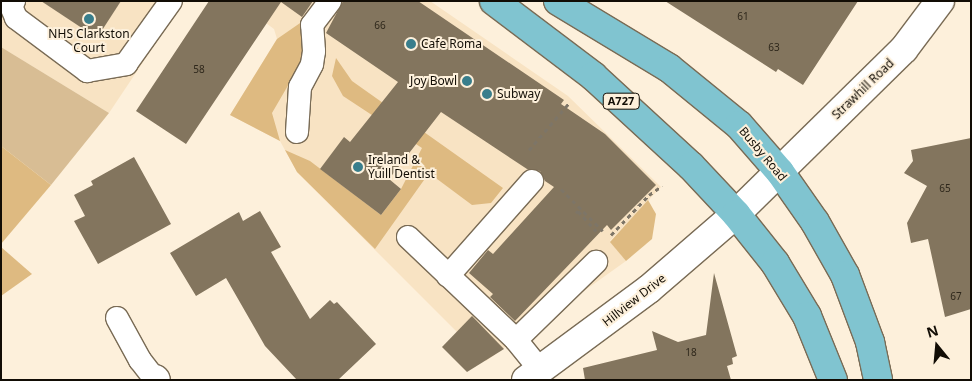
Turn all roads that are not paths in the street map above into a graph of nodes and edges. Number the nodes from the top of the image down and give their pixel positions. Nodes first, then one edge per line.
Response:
1 (14, 1) edge
2 (171, 1) edge
3 (330, 1) edge
4 (494, 1) edge
5 (558, 1) edge
6 (940, 1) edge
7 (297, 132) dead end
8 (780, 172) junction
9 (532, 181) dead end
10 (736, 214) junction
11 (408, 237) dead end
12 (596, 262) dead end
13 (448, 276) junction
14 (117, 318) dead end
15 (516, 340) junction
16 (534, 375) edge
17 (155, 379) edge
18 (833, 380) edge
19 (878, 380) edge

1 - 2 lane
3 - 7 lane
4 - 10 main road, A727
5 - 8 main road, Busby Road
6 - 8 street, Strawhill Road
8 - 10 street, Strawhill Road
8 - 19 main road, Busby Road
9 - 13 lane
10 - 16 street, Hillview Drive
10 - 18 main road, A727
11 - 13 lane
12 - 15 lane
13 - 15 lane
14 - 17 lane
15 - 16 lane

